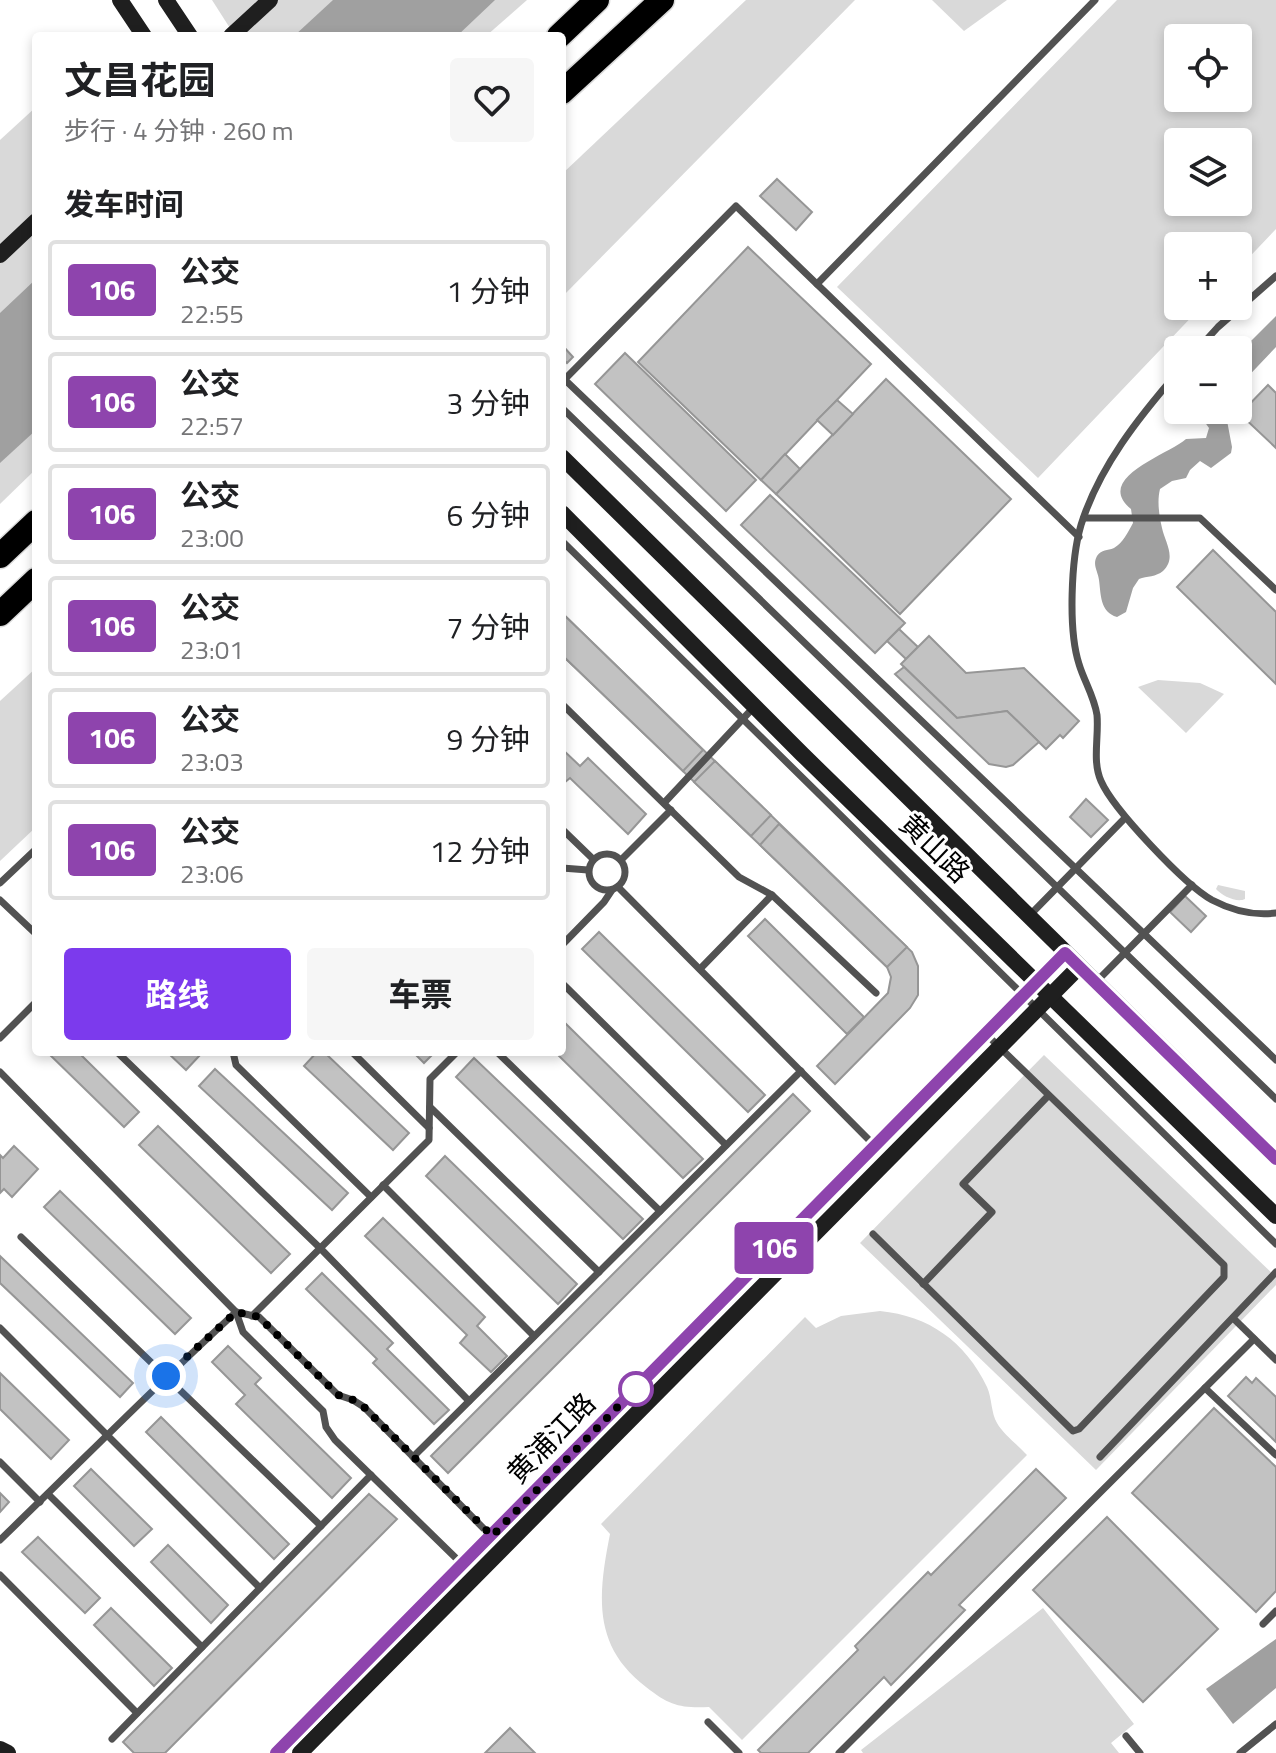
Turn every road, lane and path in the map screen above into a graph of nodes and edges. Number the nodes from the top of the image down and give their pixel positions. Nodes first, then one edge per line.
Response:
1 (120, 0) edge
2 (166, 0) edge
3 (270, 0) edge
4 (597, 0) edge
5 (662, 0) edge
6 (1095, 0) edge
7 (141, 32) edge
8 (187, 32) edge
9 (235, 32) edge
10 (563, 32) edge
11 (566, 88) edge
12 (32, 225) edge
13 (0, 255) edge
14 (1276, 276) edge
15 (817, 284) junction
16 (1210, 336) edge
17 (566, 375) edge
18 (566, 381) edge
19 (1164, 389) edge
20 (566, 412) edge
21 (566, 461) edge
22 (566, 517) edge
23 (1084, 518) junction
24 (32, 526) edge
25 (1079, 537) junction
26 (566, 545) edge
27 (0, 556) edge
28 (32, 584) edge
29 (1276, 590) edge
30 (0, 614) edge
31 (754, 707) junction
32 (566, 708) edge
33 (742, 719) junction
34 (664, 803) junction
35 (671, 810) junction
36 (1125, 818) junction
37 (566, 833) edge
38 (32, 853) edge
39 (593, 859) junction
40 (621, 860) junction
41 (566, 868) edge
42 (1076, 868) junction
43 (588, 870) junction
44 (0, 883) edge
45 (1192, 885) junction
46 (1058, 887) junction
47 (615, 888) junction
48 (772, 895) junction
49 (0, 900) edge
50 (1276, 913) edge
51 (1028, 917) junction
52 (32, 930) edge
53 (1144, 934) junction
54 (566, 941) edge
55 (1065, 953) junction
56 (1125, 953) junction
57 (1079, 967) junction
58 (700, 969) junction
59 (1036, 982) junction
60 (1096, 983) junction
61 (566, 987) edge
62 (876, 993) dead end
63 (1021, 996) junction
64 (1050, 996) junction
65 (32, 1006) edge
66 (1036, 1010) junction
67 (985, 1033) junction
68 (0, 1038) edge
69 (999, 1048) junction
70 (121, 1056) edge
71 (234, 1056) edge
72 (356, 1056) edge
73 (453, 1056) edge
74 (501, 1056) edge
75 (1276, 1060) edge
76 (801, 1071) junction
77 (0, 1072) edge
78 (1048, 1096) junction
79 (1276, 1099) edge
80 (430, 1107) junction
81 (429, 1128) junction
82 (726, 1145) junction
83 (874, 1145) junction
84 (1276, 1159) edge
85 (383, 1185) junction
86 (371, 1197) junction
87 (660, 1211) junction
88 (1276, 1216) edge
89 (873, 1234) dead end
90 (21, 1237) dead end
91 (1276, 1244) edge
92 (320, 1248) junction
93 (599, 1272) junction
94 (1276, 1272) edge
95 (923, 1284) junction
96 (236, 1312) junction
97 (252, 1316) junction
98 (1233, 1318) junction
99 (0, 1328) edge
100 (534, 1336) junction
101 (1254, 1339) junction
102 (1276, 1360) edge
103 (166, 1376) junction
104 (1205, 1388) junction
105 (469, 1401) junction
106 (107, 1437) junction
107 (1276, 1455) edge
108 (413, 1457) junction
109 (1100, 1457) dead end
110 (0, 1462) edge
111 (371, 1475) junction
112 (48, 1494) junction
113 (40, 1502) junction
114 (321, 1526) junction
115 (492, 1536) junction
116 (0, 1540) edge
117 (463, 1565) junction
118 (0, 1575) edge
119 (260, 1588) junction
120 (1276, 1611) edge
121 (1263, 1624) dead end
122 (202, 1647) junction
123 (137, 1713) junction
124 (708, 1722) dead end
125 (1276, 1724) edge
126 (1126, 1736) dead end
127 (112, 1739) dead end
128 (0, 1749) edge
129 (8, 1753) edge
130 (276, 1753) edge
131 (300, 1753) edge
132 (739, 1753) edge
133 (840, 1753) edge
134 (1140, 1753) edge
135 (1240, 1753) edge

1 - 7 street
2 - 8 street
3 - 9 street
4 - 10 highway
5 - 11 highway
6 - 15 lane
12 - 13 street
14 - 16 lane
15 - 17 lane
15 - 25 lane
18 - 42 lane
19 - 23 lane
20 - 46 lane
21 - 51 street, 黄山路
22 - 31 street, 黄山路
23 - 25 lane
23 - 29 lane
24 - 27 highway
25 - 36 lane
26 - 33 lane
28 - 30 highway
31 - 33 lane
31 - 59 street, 黄山路
32 - 34 lane
33 - 34 lane
33 - 63 lane
34 - 35 lane
35 - 40 lane
35 - 48 lane
36 - 42 lane
36 - 45 lane
37 - 39 lane
38 - 44 lane
39 - 40 lane
39 - 43 lane
40 - 47 lane
41 - 43 lane
42 - 46 lane
42 - 53 lane
43 - 47 lane
45 - 50 lane
45 - 53 lane
46 - 51 lane
46 - 56 lane
47 - 54 lane
47 - 58 lane
48 - 58 lane
48 - 62 lane
49 - 52 lane
51 - 55 street, 黄山路
53 - 56 lane
53 - 75 lane
55 - 57 street, 黄山路
55 - 59 street, 黄浦江路
56 - 60 lane
56 - 79 lane
57 - 60 street, 黄山路
57 - 64 street, 黄浦江路
58 - 76 lane
59 - 63 street, 黄浦江路
59 - 64 street, 黄山路
60 - 84 street, 黄山路
61 - 82 lane
63 - 66 lane
63 - 67 street, 黄浦江路
64 - 66 street, 黄浦江路
64 - 88 street, 黄山路
65 - 68 lane
66 - 69 street, 黄浦江路
66 - 91 lane
67 - 69 lane
67 - 83 street, 黄浦江路
69 - 78 lane
69 - 131 street, 黄浦江路
70 - 92 lane
71 - 86 lane
72 - 81 lane
73 - 80 lane
74 - 87 lane
76 - 82 lane
76 - 83 lane
77 - 96 lane
78 - 95 lane
78 - 95 lane
80 - 81 lane
80 - 93 lane
81 - 85 lane
82 - 87 lane
83 - 115 street, 黄浦江路
85 - 86 lane
85 - 100 lane
86 - 92 lane
87 - 93 lane
89 - 95 lane
90 - 103 lane
92 - 97 lane
92 - 105 lane
93 - 100 lane
94 - 98 lane
96 - 97 lane
96 - 103 lane
96 - 111 lane
97 - 108 lane
98 - 101 lane
98 - 109 lane
99 - 106 lane
100 - 105 lane
101 - 102 lane
101 - 104 lane
103 - 106 lane
103 - 114 lane
104 - 107 lane
104 - 133 lane
105 - 108 lane
106 - 112 lane
106 - 119 lane
108 - 115 lane
110 - 113 lane
111 - 114 lane
111 - 117 lane
112 - 113 lane
112 - 122 lane
113 - 116 lane
114 - 119 lane
115 - 117 street, 黄浦江路
117 - 130 street, 黄浦江路
118 - 123 lane
119 - 122 lane
120 - 121 lane
122 - 123 lane
123 - 127 lane
124 - 132 lane
125 - 135 lane
126 - 134 lane
128 - 129 street

